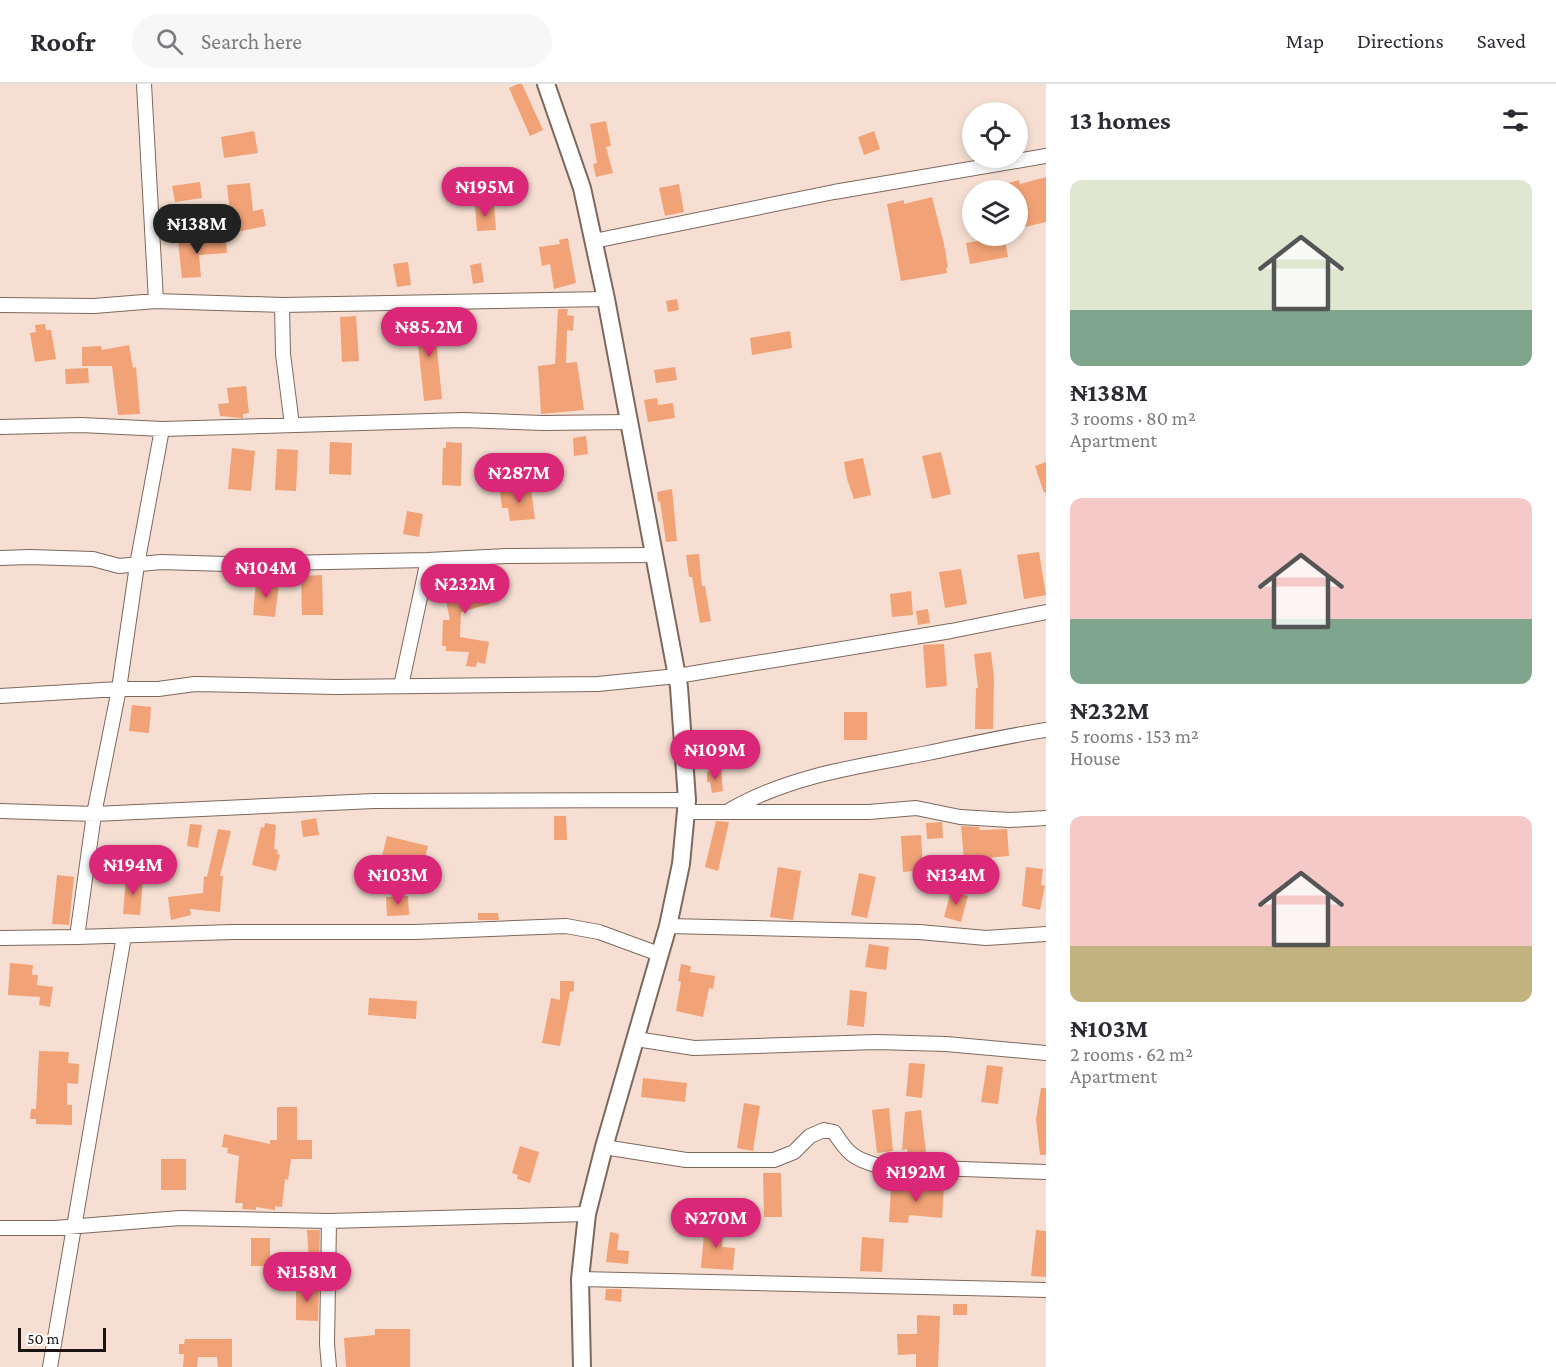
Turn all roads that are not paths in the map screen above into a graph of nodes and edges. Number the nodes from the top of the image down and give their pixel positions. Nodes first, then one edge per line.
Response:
1 (144, 84) edge
2 (546, 84) edge
3 (1046, 156) edge
4 (594, 241) junction
5 (606, 299) junction
6 (156, 301) junction
7 (0, 305) edge
8 (282, 305) junction
9 (629, 422) junction
10 (292, 426) junction
11 (0, 427) edge
12 (162, 429) junction
13 (654, 555) junction
14 (0, 558) edge
15 (428, 560) junction
16 (137, 565) junction
17 (1046, 612) edge
18 (677, 676) junction
19 (401, 686) junction
20 (119, 689) junction
21 (0, 696) edge
22 (1046, 730) edge
23 (686, 806) junction
24 (0, 811) edge
25 (728, 811) junction
26 (94, 814) junction
27 (1046, 818) edge
28 (668, 926) junction
29 (1046, 934) edge
30 (124, 936) junction
31 (77, 937) junction
32 (0, 938) edge
33 (659, 954) junction
34 (636, 1039) junction
35 (1046, 1053) edge
36 (604, 1147) junction
37 (1046, 1172) edge
38 (587, 1214) junction
39 (329, 1221) junction
40 (74, 1226) junction
41 (0, 1228) edge
42 (580, 1279) junction
43 (1046, 1290) edge
44 (50, 1367) edge
45 (329, 1367) edge
46 (582, 1367) edge

1 - 6 street
2 - 4 street
3 - 4 street
4 - 5 street
5 - 8 street
5 - 9 street
6 - 7 street
6 - 8 street
8 - 10 street
9 - 10 street
9 - 13 street
10 - 12 street
11 - 12 street
12 - 16 street
13 - 15 street
13 - 18 street
14 - 16 street
15 - 16 street
15 - 19 street
16 - 20 street
17 - 18 street
18 - 19 street
18 - 23 street
19 - 20 street
20 - 21 street
20 - 26 street
22 - 25 street
23 - 25 street
23 - 26 street
23 - 28 street
24 - 26 street
25 - 27 street
26 - 31 street
28 - 29 street
28 - 33 street
30 - 31 street
30 - 33 street
30 - 40 street
31 - 32 street
33 - 34 street
34 - 35 street
34 - 36 street
36 - 37 street
36 - 38 street
38 - 39 street
38 - 42 street
39 - 40 street
39 - 45 street
40 - 41 street
40 - 44 street
42 - 43 street
42 - 46 street

